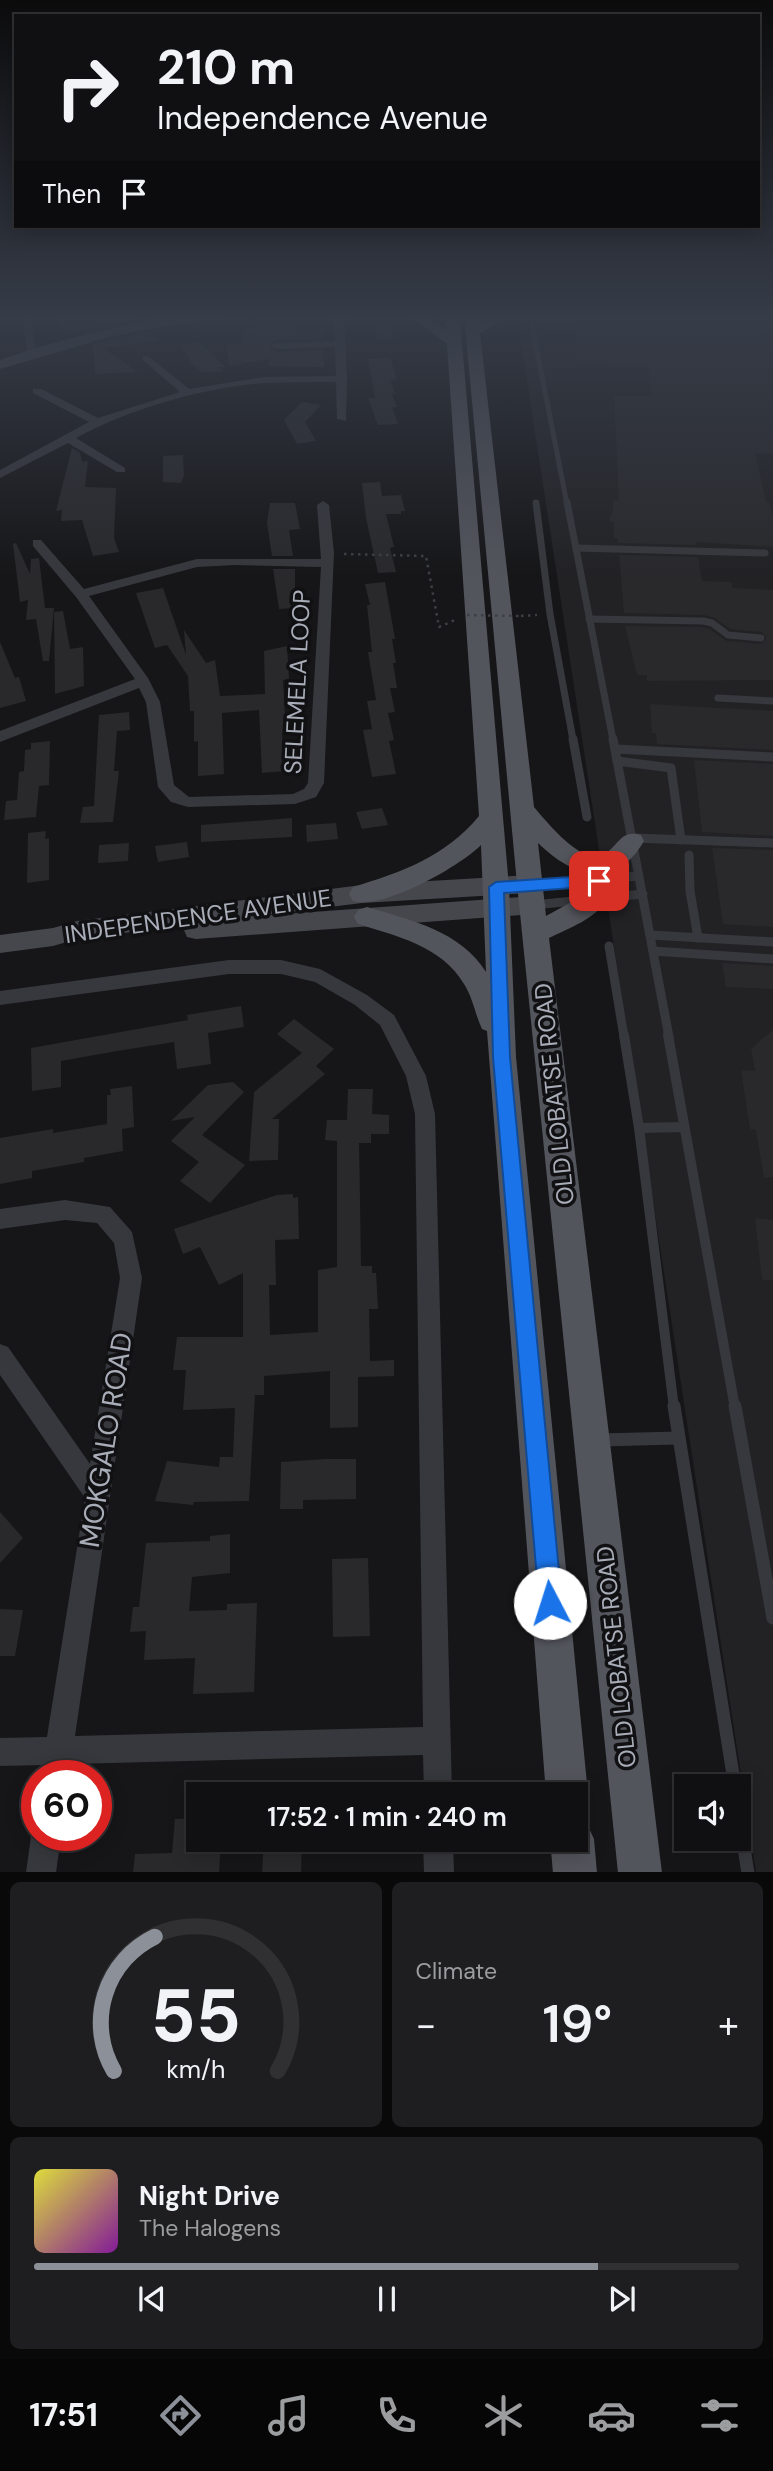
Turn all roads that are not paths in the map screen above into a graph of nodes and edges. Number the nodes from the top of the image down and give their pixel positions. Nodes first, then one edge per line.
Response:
1 (59, 402) edge
2 (158, 402) edge
3 (342, 402) edge
4 (467, 402) edge
5 (472, 402) edge
6 (547, 402) edge
7 (342, 419) dead end
8 (97, 422) junction
9 (66, 437) junction
10 (121, 470) dead end
11 (0, 475) edge
12 (536, 503) dead end
13 (323, 505) dead end
14 (37, 543) dead end
15 (576, 548) junction
16 (765, 553) dead end
17 (327, 558) junction
18 (81, 594) junction
19 (589, 619) junction
20 (761, 638) dead end
21 (144, 681) junction
22 (718, 698) dead end
23 (773, 701) edge
24 (0, 737) edge
25 (615, 749) junction
26 (773, 757) edge
27 (617, 761) junction
28 (523, 810) junction
29 (587, 817) dead end
30 (490, 818) junction
31 (632, 840) junction
32 (681, 840) junction
33 (773, 843) edge
34 (689, 855) dead end
35 (639, 876) junction
36 (593, 881) junction
37 (643, 894) junction
38 (496, 898) junction
39 (365, 905) junction
40 (534, 907) junction
41 (650, 935) junction
42 (698, 938) junction
43 (773, 942) edge
44 (0, 944) edge
45 (609, 946) dead end
46 (653, 951) junction
47 (773, 959) edge
48 (0, 998) edge
49 (502, 1057) junction
50 (684, 1127) junction
51 (639, 1128) junction
52 (0, 1219) edge
53 (0, 1354) edge
54 (678, 1438) junction
55 (592, 1440) junction
56 (98, 1496) junction
57 (768, 1567) edge
58 (773, 1618) edge
59 (437, 1741) junction
60 (0, 1752) edge
61 (37, 1760) edge
62 (57, 1760) edge
63 (112, 1761) edge
64 (732, 1774) edge
65 (438, 1782) edge
66 (567, 1782) edge
67 (44, 1851) edge
68 (745, 1851) edge
69 (438, 1852) edge
70 (573, 1852) edge
71 (41, 1872) edge
72 (439, 1872) edge
73 (575, 1872) edge
74 (640, 1872) edge
75 (748, 1872) edge

1 - 8 street
2 - 8 street
3 - 7 street
4 - 30 main road, OLD LOBATSE ROAD
5 - 28 main road, OLD LOBATSE ROAD
6 - 15 lane
8 - 9 street
9 - 10 street
9 - 11 street
12 - 29 lane
13 - 17 street
14 - 18 street
15 - 16 lane
15 - 19 lane
17 - 18 street, SELEMELA LOOP
17 - 21 street, SELEMELA LOOP
18 - 21 street
19 - 20 lane
19 - 25 lane
21 - 24 street
22 - 23 lane
25 - 26 lane
25 - 27 lane
27 - 31 lane
27 - 32 lane
28 - 36 main road
28 - 40 main road, OLD LOBATSE ROAD
30 - 38 main road, OLD LOBATSE ROAD
30 - 39 main road
31 - 32 lane
31 - 35 lane
31 - 36 main road
32 - 33 lane
34 - 42 lane
35 - 36 lane, INDEPENDENCE AVENUE
35 - 37 lane
36 - 37 lane, INDEPENDENCE AVENUE
36 - 40 lane, INDEPENDENCE AVENUE
36 - 40 main road
37 - 41 lane
38 - 39 street, INDEPENDENCE AVENUE
38 - 40 street, INDEPENDENCE AVENUE
38 - 49 main road, OLD LOBATSE ROAD
39 - 44 street, INDEPENDENCE AVENUE
39 - 49 main road
40 - 55 main road, OLD LOBATSE ROAD
41 - 42 lane
41 - 46 lane
42 - 43 lane
45 - 51 lane
46 - 47 lane
46 - 50 lane
48 - 59 street
49 - 66 main road, OLD LOBATSE ROAD
50 - 51 lane
50 - 57 lane
51 - 54 lane
52 - 56 street, MOKGALO ROAD
53 - 56 street
54 - 55 lane
54 - 64 lane
55 - 74 main road, OLD LOBATSE ROAD
56 - 62 street, MOKGALO ROAD
57 - 58 lane
59 - 63 street
59 - 65 street
60 - 61 street
67 - 71 street
68 - 75 lane
69 - 72 street
70 - 73 main road

